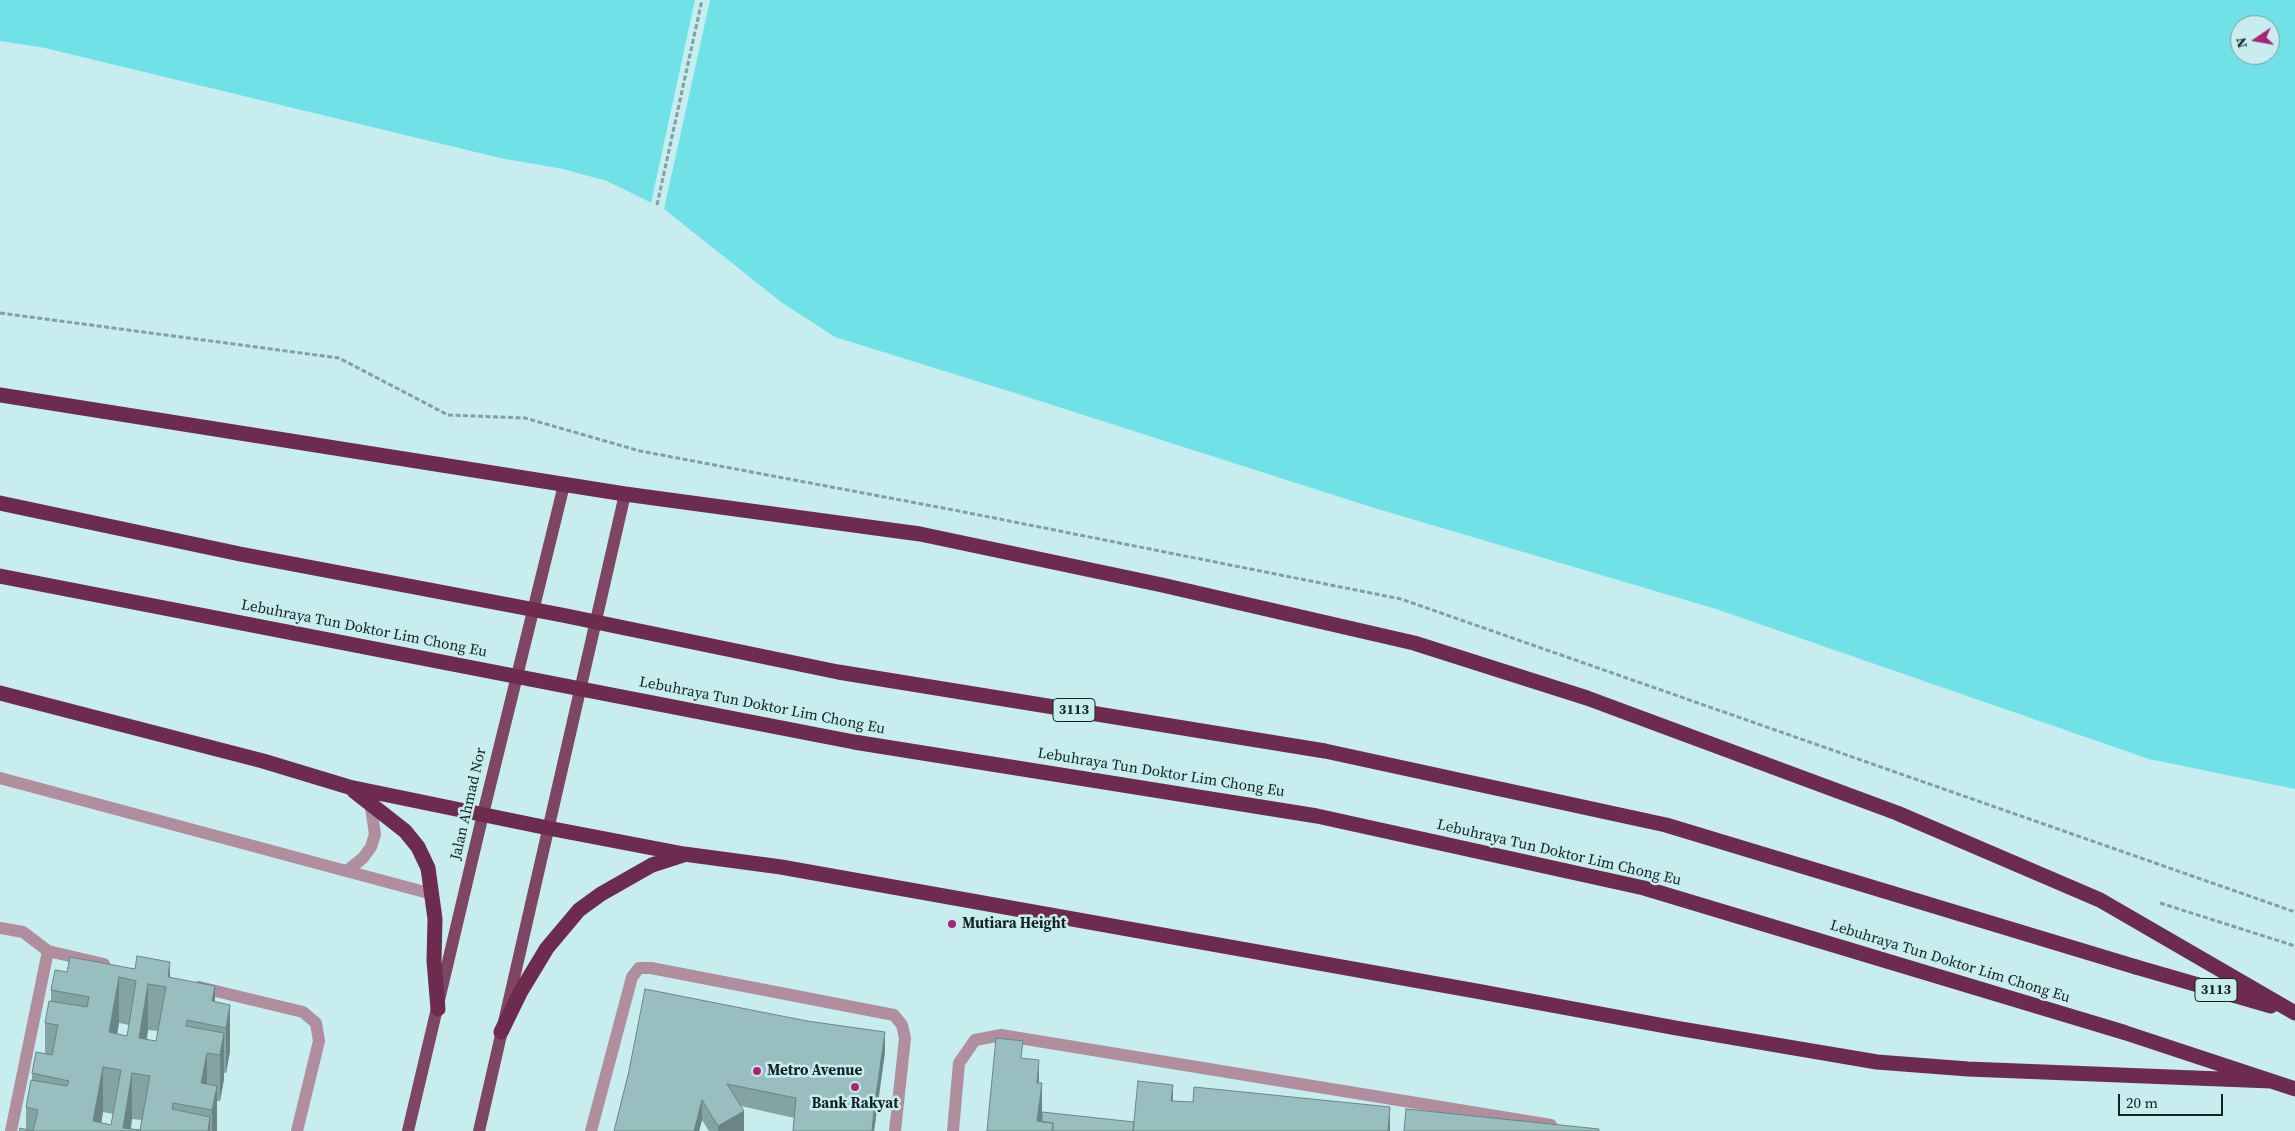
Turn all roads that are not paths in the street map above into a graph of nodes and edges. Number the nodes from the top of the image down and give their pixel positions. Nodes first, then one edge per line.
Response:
1 (0, 395) edge
2 (564, 485) junction
3 (626, 494) junction
4 (0, 503) edge
5 (0, 576) edge
6 (0, 693) edge
7 (0, 778) edge
8 (349, 787) junction
9 (370, 802) junction
10 (483, 814) junction
11 (548, 828) junction
12 (684, 854) junction
13 (347, 871) junction
14 (432, 894) junction
15 (0, 928) edge
16 (48, 951) junction
17 (118, 968) edge
18 (183, 983) edge
19 (438, 1009) junction
20 (2295, 1013) edge
21 (501, 1032) junction
22 (2271, 1081) junction
23 (2295, 1089) edge
24 (1559, 1126) edge
25 (11, 1131) edge
26 (296, 1131) edge
27 (408, 1131) edge
28 (479, 1131) edge
29 (591, 1131) edge
30 (895, 1131) edge
31 (953, 1131) edge

1 - 2 highway
2 - 3 highway
2 - 10 main road, Jalan Ahmad Nor
3 - 11 main road
3 - 20 highway
4 - 20 highway, 3113, bridge
5 - 22 highway, Lebuhraya Tun Doktor Lim Chong Eu, bridge
6 - 8 highway
7 - 13 street
8 - 9 highway
8 - 10 highway
9 - 13 street
9 - 14 highway
10 - 11 highway
10 - 19 main road, Jalan Ahmad Nor
11 - 12 highway
11 - 21 main road
12 - 21 highway
12 - 22 highway
13 - 14 street
14 - 19 highway
15 - 16 street
16 - 17 street
16 - 25 street
18 - 26 street
19 - 27 main road, Jalan Ahmad Nor
21 - 28 main road
22 - 23 highway, Lebuhraya Tun Doktor Lim Chong Eu
24 - 31 street
29 - 30 street

